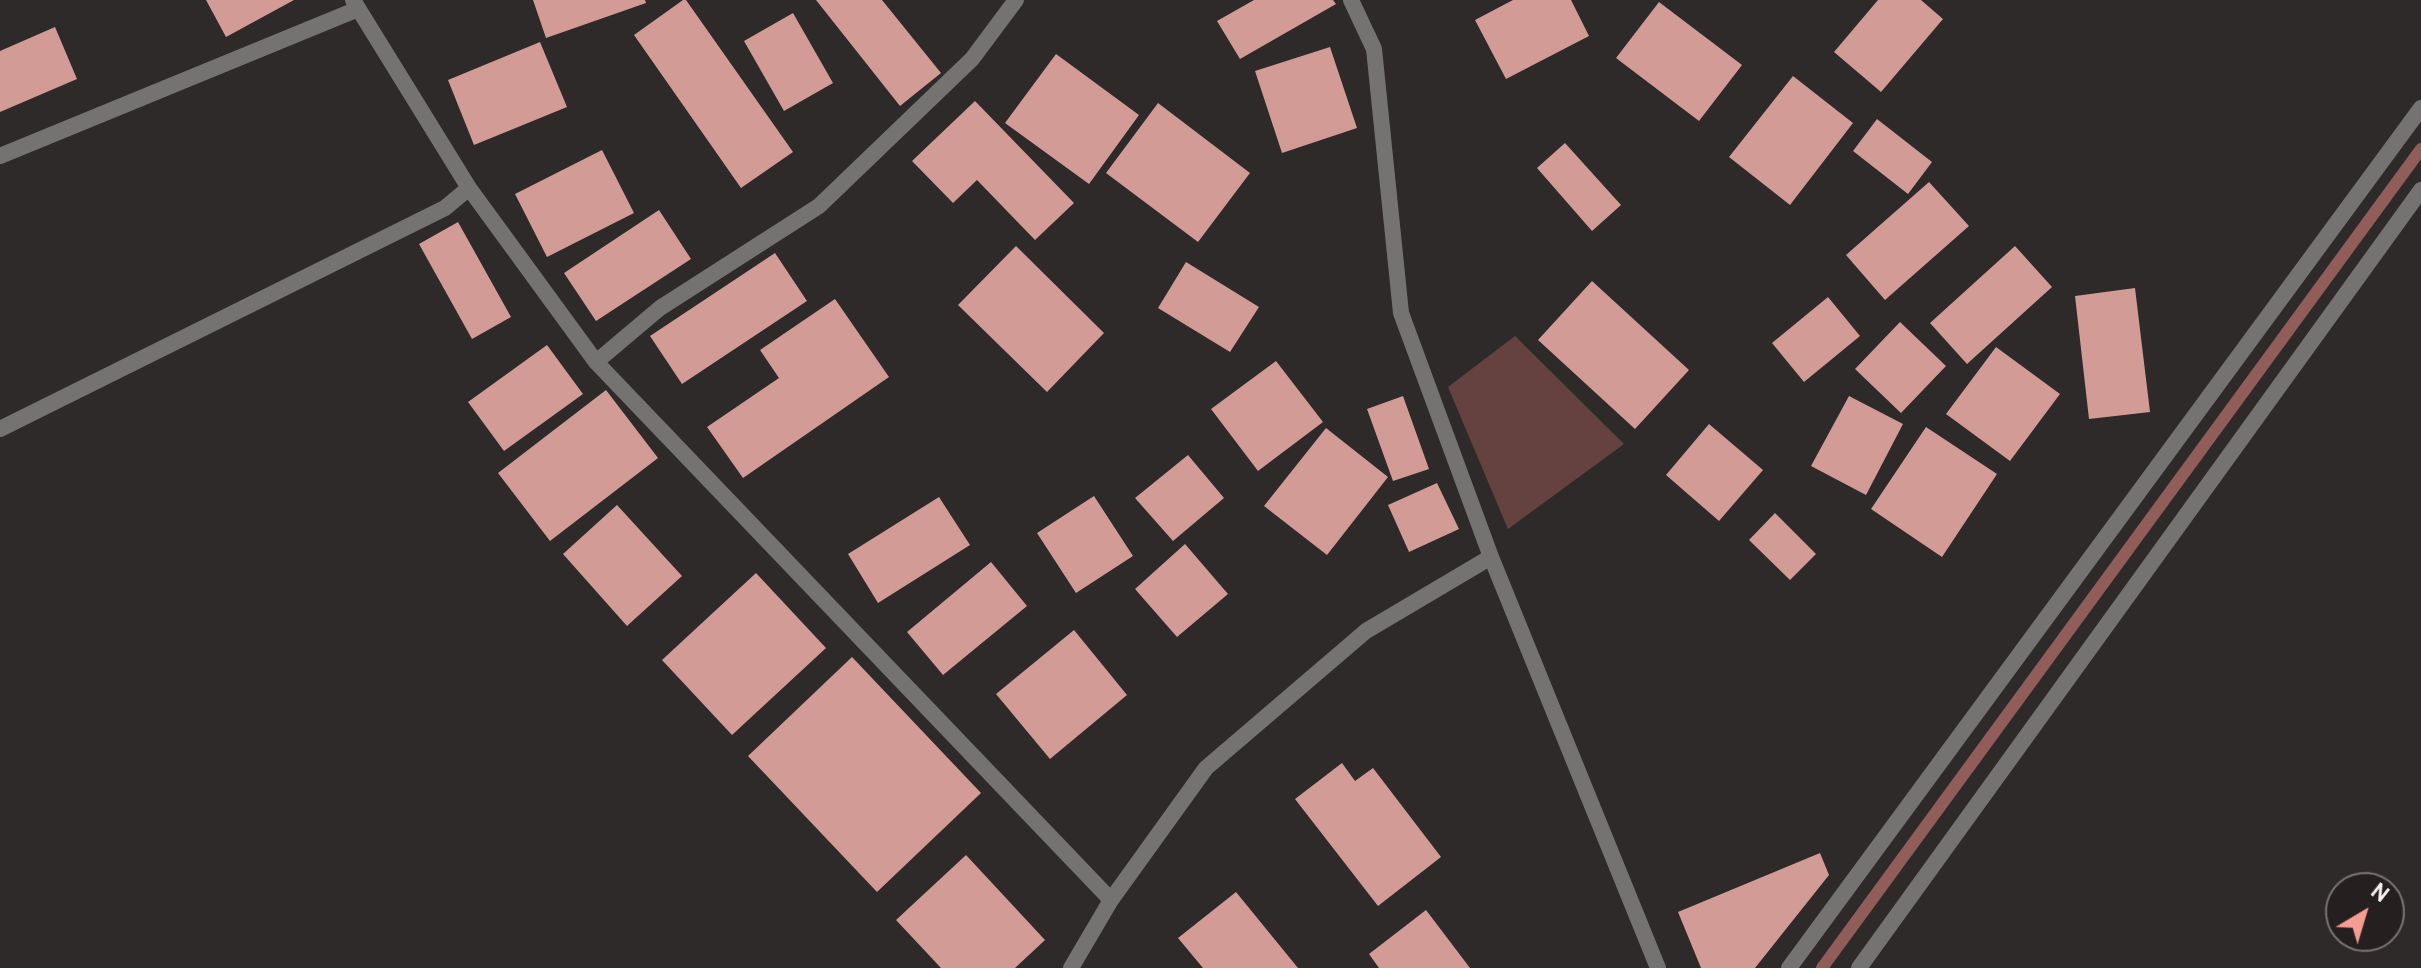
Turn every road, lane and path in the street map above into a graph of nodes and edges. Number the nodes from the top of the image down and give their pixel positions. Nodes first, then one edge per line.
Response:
1 (1016, 0) edge
2 (1351, 0) edge
3 (355, 4) edge
4 (2421, 108) edge
5 (0, 156) edge
6 (469, 188) junction
7 (2421, 190) edge
8 (596, 362) junction
9 (0, 429) edge
10 (1491, 557) junction
11 (1111, 900) junction
12 (1071, 968) edge
13 (1658, 968) edge
14 (1789, 968) edge
15 (1859, 968) edge

1 - 8 street
2 - 10 street
3 - 5 street
3 - 6 street
4 - 14 street
6 - 8 street
6 - 9 street
7 - 15 street
8 - 11 street
10 - 11 street
10 - 13 street
11 - 12 street

